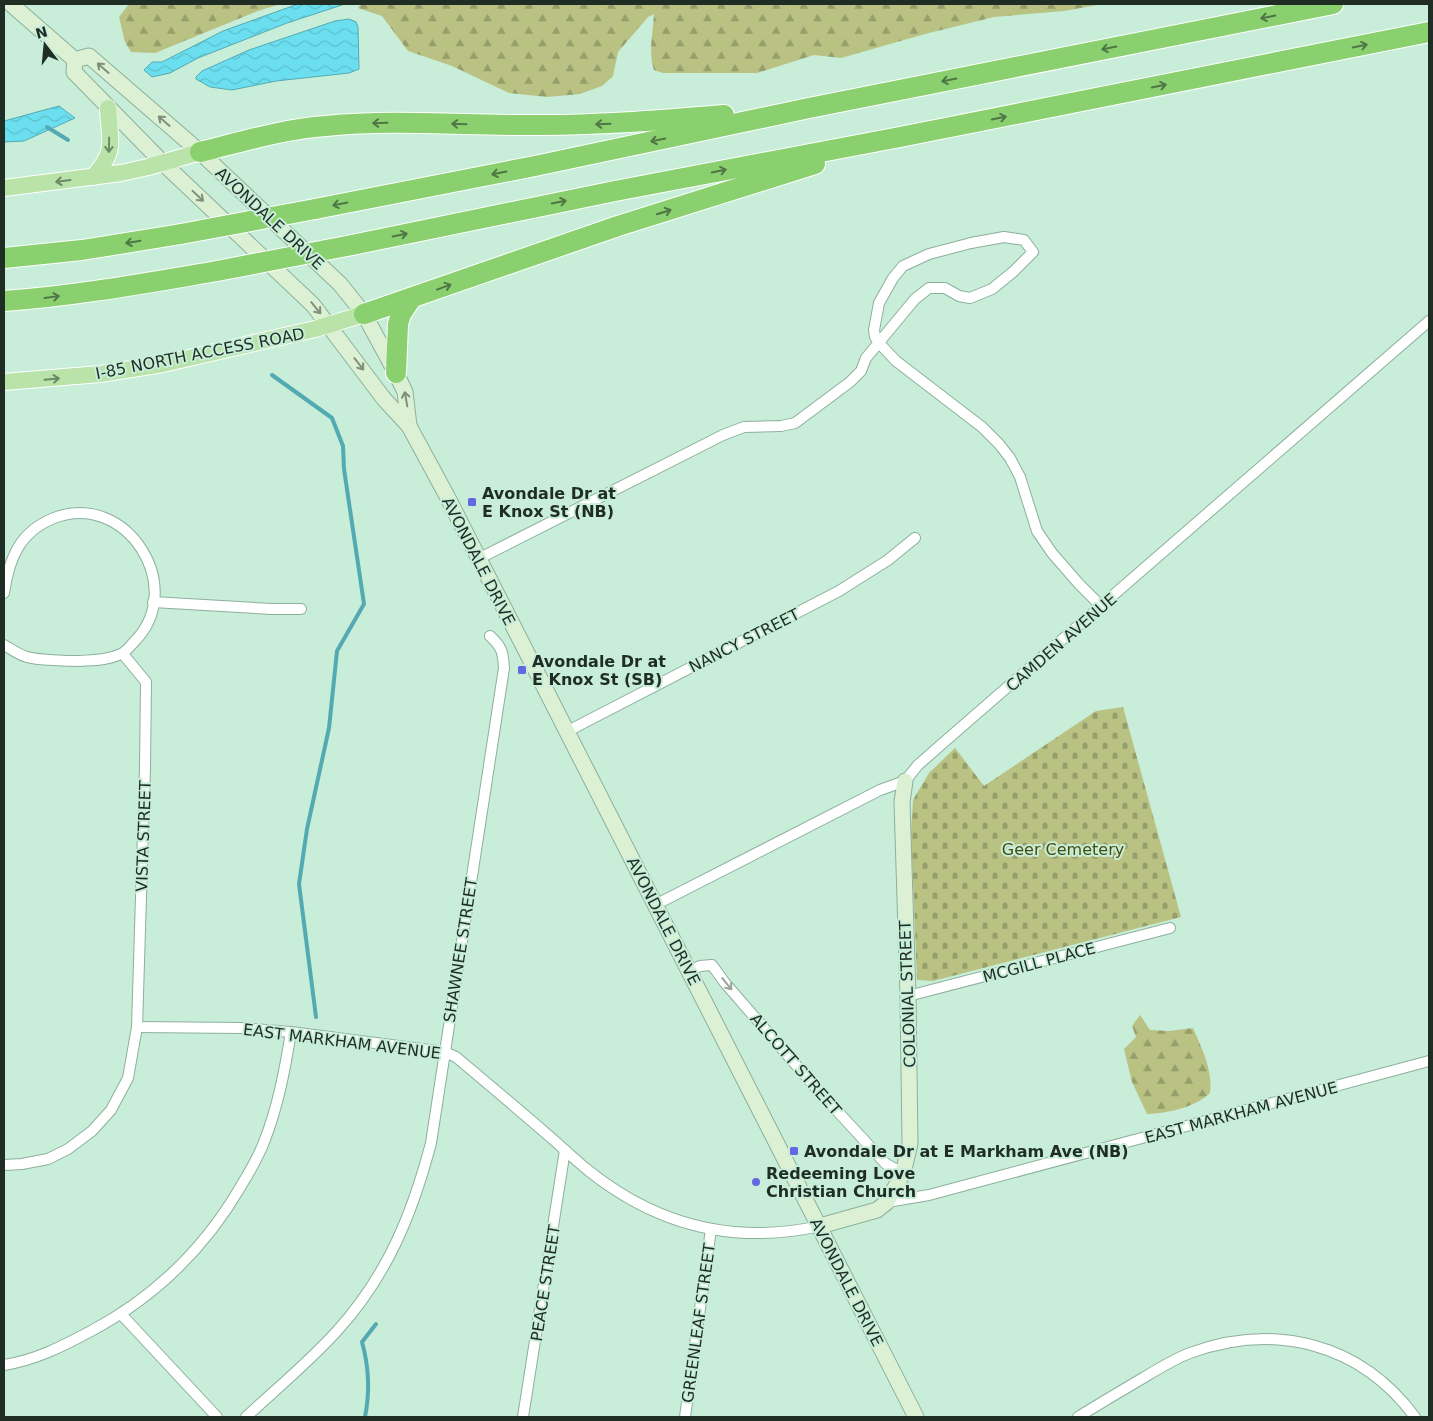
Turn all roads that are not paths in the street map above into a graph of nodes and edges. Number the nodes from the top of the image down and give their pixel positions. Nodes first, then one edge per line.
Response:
1 (11, 4) edge
2 (1333, 4) edge
3 (1429, 32) edge
4 (75, 60) junction
5 (108, 108) junction
6 (809, 108) junction
7 (900, 138) junction
8 (200, 152) junction
9 (162, 163) junction
10 (93, 177) junction
11 (4, 188) edge
12 (4, 258) edge
13 (411, 299) junction
14 (4, 301) edge
15 (364, 314) junction
16 (1429, 321) edge
17 (329, 326) junction
18 (879, 344) junction
19 (396, 373) junction
20 (4, 382) edge
21 (409, 426) junction
22 (915, 538) dead end
23 (478, 559) junction
24 (4, 593) edge
25 (153, 602) junction
26 (1102, 607) junction
27 (301, 609) dead end
28 (490, 636) dead end
29 (4, 645) edge
30 (123, 654) junction
31 (566, 732) junction
32 (904, 781) junction
33 (655, 905) junction
34 (1170, 928) dead end
35 (689, 971) junction
36 (908, 996) junction
37 (137, 1027) junction
38 (291, 1032) junction
39 (445, 1052) junction
40 (1429, 1061) edge
41 (565, 1150) junction
42 (4, 1165) edge
43 (903, 1173) junction
44 (887, 1202) junction
45 (820, 1226) junction
46 (711, 1229) junction
47 (121, 1314) junction
48 (4, 1365) edge
49 (913, 1412) edge
50 (217, 1417) edge
51 (246, 1417) edge
52 (523, 1417) edge
53 (685, 1417) edge
54 (1078, 1417) edge
55 (1414, 1417) edge

1 - 4 main road, AVONDALE DRIVE
2 -> 6 highway
7 -> 3 highway
4 - 5 main road, AVONDALE DRIVE
8 -> 4 main road, AVONDALE DRIVE
5 - 9 main road, AVONDALE DRIVE
5 -> 10 main road
6 -> 8 highway
6 -> 12 highway, bridge
13 -> 7 highway
14 -> 7 highway, bridge
8 - 9 main road
8 - 15 main road, AVONDALE DRIVE
9 - 10 main road
9 -> 17 main road, AVONDALE DRIVE
10 -> 11 main road
13 - 15 highway
13 - 19 highway
15 - 17 main road, I-85 NORTH ACCESS ROAD
15 - 19 main road, AVONDALE DRIVE
16 - 26 street, CAMDEN AVENUE
20 -> 17 main road, I-85 NORTH ACCESS ROAD
17 -> 21 main road, AVONDALE DRIVE
18 - 18 street
18 - 23 street
18 - 26 street
21 -> 19 main road, AVONDALE DRIVE
21 - 23 main road, AVONDALE DRIVE
22 - 31 street, NANCY STREET
23 - 31 main road, AVONDALE DRIVE
24 - 25 street
25 - 27 street
25 - 30 street
26 - 32 street, CAMDEN AVENUE
28 - 39 street, SHAWNEE STREET
29 - 30 street
30 - 37 street, VISTA STREET
31 - 33 main road, AVONDALE DRIVE
32 - 33 street, CAMDEN AVENUE
32 - 36 main road, COLONIAL STREET
33 - 35 main road, AVONDALE DRIVE
34 - 36 street, MCGILL PLACE
35 -> 43 street, ALCOTT STREET
35 - 45 main road, AVONDALE DRIVE
36 - 43 main road, COLONIAL STREET
37 - 38 street, EAST MARKHAM AVENUE
37 - 42 street
38 - 39 street, EAST MARKHAM AVENUE
38 - 47 street
39 - 41 street, EAST MARKHAM AVENUE
39 - 51 street, SHAWNEE STREET
40 - 44 street, EAST MARKHAM AVENUE
41 - 46 street, EAST MARKHAM AVENUE
41 - 52 street, PEACE STREET
43 - 44 main road, COLONIAL STREET
44 - 45 main road, EAST MARKHAM AVENUE
45 - 46 street, EAST MARKHAM AVENUE
45 - 49 main road, AVONDALE DRIVE
46 - 53 street, GREENLEAF STREET
47 - 48 street
47 - 50 street
54 - 55 street

